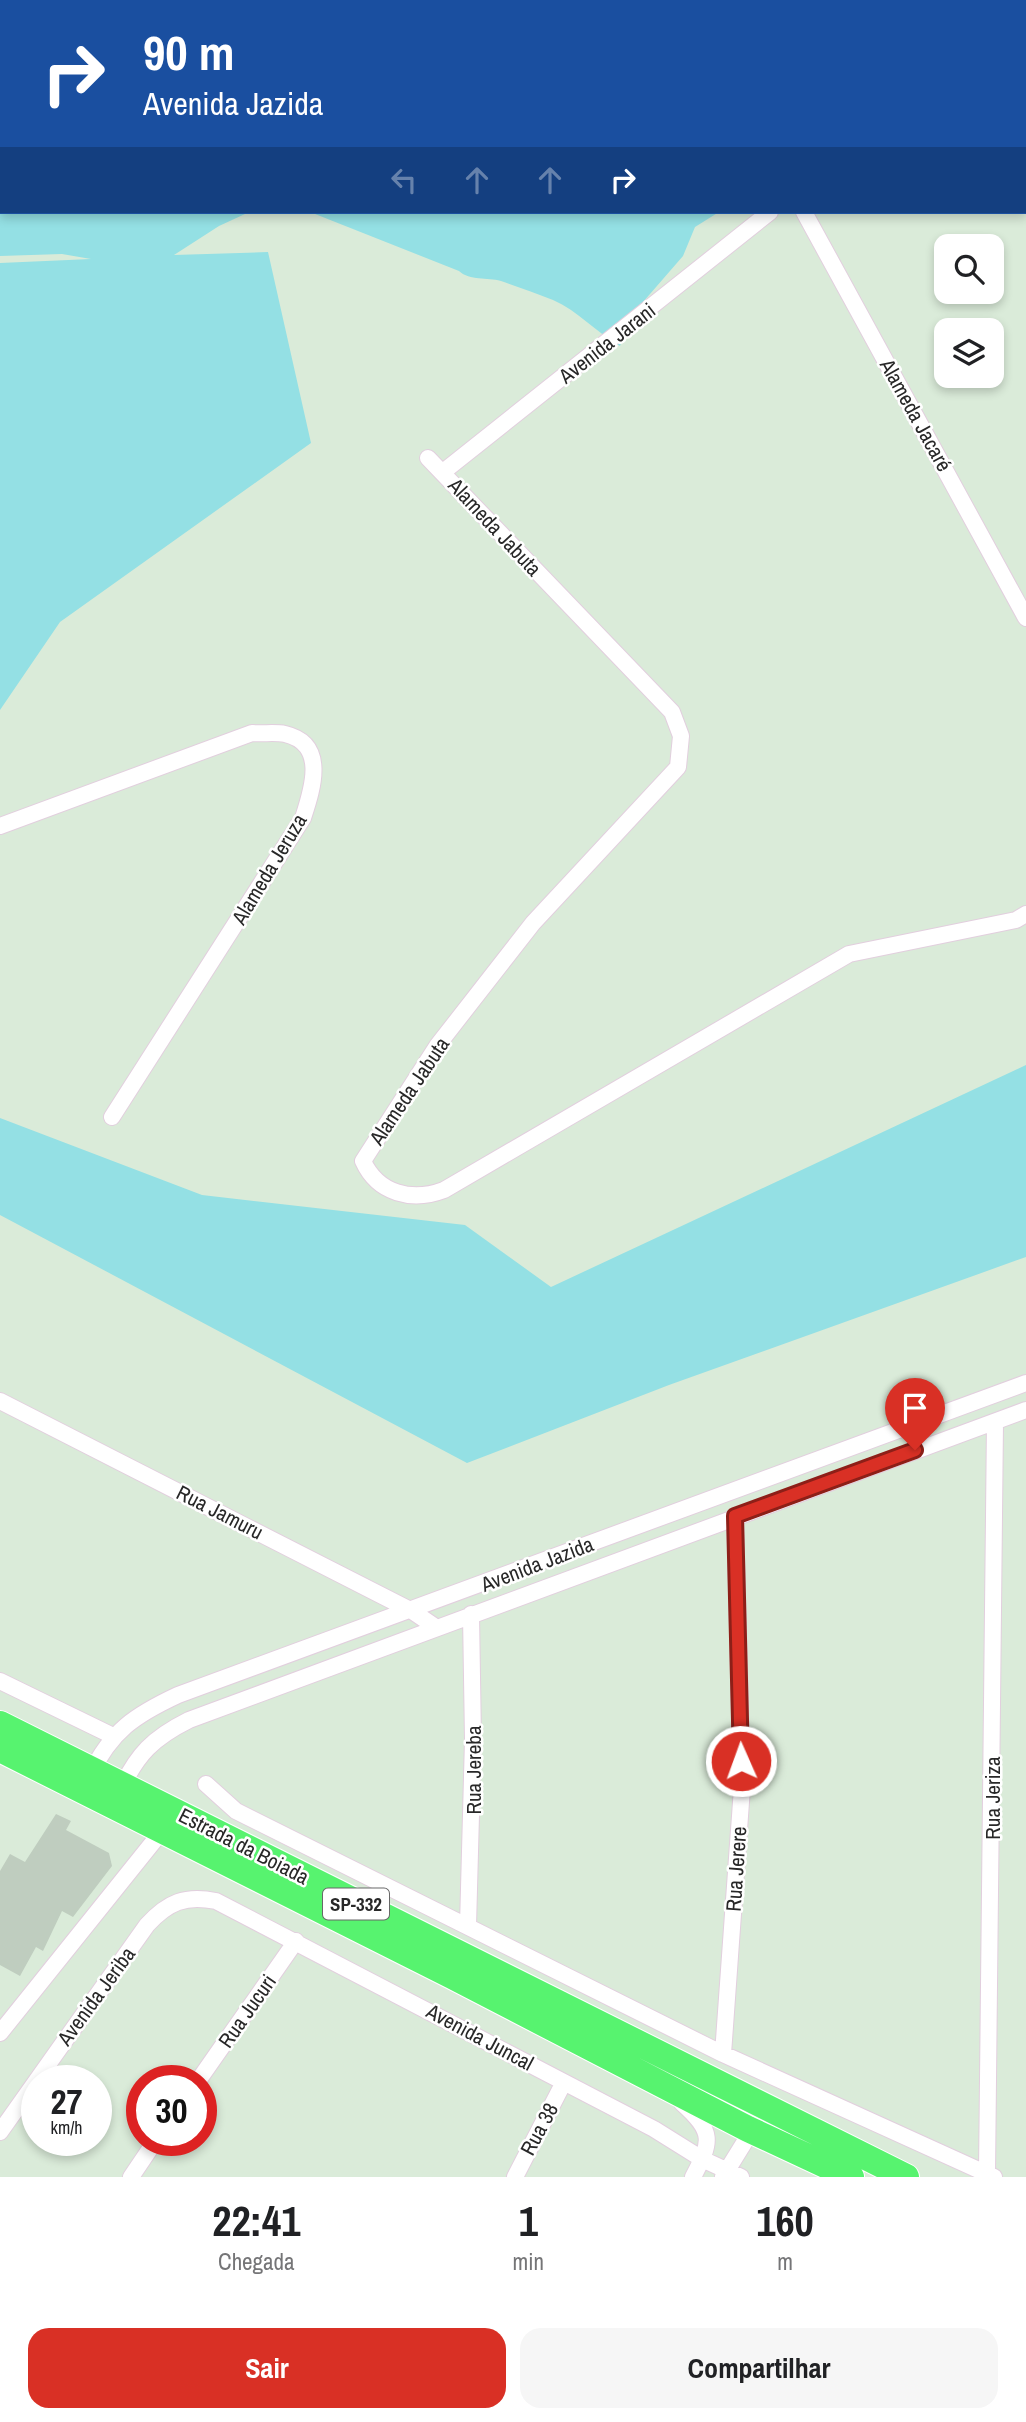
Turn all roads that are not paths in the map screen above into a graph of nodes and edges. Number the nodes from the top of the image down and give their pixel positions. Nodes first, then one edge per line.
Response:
1 (767, 214) edge
2 (805, 214) edge
3 (428, 458) dead end
4 (443, 472) junction
5 (1026, 618) edge
6 (0, 827) edge
7 (1026, 914) edge
8 (111, 1117) dead end
9 (1026, 1383) edge
10 (988, 1397) junction
11 (0, 1401) edge
12 (1026, 1410) edge
13 (995, 1422) junction
14 (728, 1492) junction
15 (735, 1516) junction
16 (412, 1611) junction
17 (471, 1614) junction
18 (437, 1628) junction
19 (0, 1681) edge
20 (0, 1724) edge
21 (113, 1736) junction
22 (0, 1749) edge
23 (88, 1780) junction
24 (206, 1784) dead end
25 (118, 1795) junction
26 (162, 1831) junction
27 (216, 1901) joint
28 (468, 1926) junction
29 (296, 1941) junction
30 (0, 2032) edge
31 (723, 2054) junction
32 (209, 2065) edge
33 (714, 2080) junction
34 (564, 2082) junction
35 (665, 2087) junction
36 (748, 2129) junction
37 (0, 2132) edge
38 (145, 2156) edge
39 (702, 2160) junction
40 (730, 2175) edge
41 (990, 2175) edge
42 (131, 2177) edge
43 (515, 2177) edge
44 (692, 2177) edge
45 (851, 2177) edge
46 (906, 2177) edge

1 - 4 street, Avenida Jarani
2 - 5 street, Alameda Jacaré
3 - 4 street, Alameda Jabuta
4 - 7 street, Alameda Jabuta
6 - 8 street, Alameda Jeruza
9 - 10 street, Avenida Jazida
10 - 13 street, Rua Jeriza
10 - 13 street, Rua Jeriza
10 - 14 street, Avenida Jazida
11 - 16 street, Rua Jamuru
12 - 13 street, Avenida Jazida
13 - 15 street, Avenida Jazida
13 - 41 street, Rua Jeriza
14 - 15 street, Rua Jerere
14 - 15 street, Rua Jerere
14 - 16 street, Avenida Jazida
15 - 17 street, Avenida Jazida
15 - 31 street, Rua Jerere
16 - 18 street, Rua Jamuru
16 - 21 street, Avenida Jazida
17 - 18 street, Avenida Jazida
17 - 28 street, Rua Jereba
18 - 25 street, Avenida Jazida
19 - 21 street
20 - 23 main road, Estrada da Boiada / SP-332
21 - 23 street, Avenida Jazida
22 - 23 main road, Estrada da Boiada / SP-332
23 - 25 main road, Estrada da Boiada / SP-332
24 - 28 street
25 - 26 main road, Estrada da Boiada / SP-332
25 - 33 main road, Estrada da Boiada / SP-332
26 - 30 street
26 - 35 main road, Estrada da Boiada / SP-332
27 - 29 street, Avenida Juncal
27 - 37 street, Avenida Jeriba
28 - 31 street
29 - 32 street, Rua Jucuri
29 - 34 street, Avenida Juncal
31 - 41 street
33 - 36 main road
33 - 46 main road, SP-332
34 - 39 street, Avenida Juncal
34 - 43 street, Rua 38
35 - 36 main road, SP-332
35 - 39 street
36 - 40 street
36 - 45 main road, SP-332
38 - 42 street
39 - 40 street, Avenida Juncal
39 - 44 street

